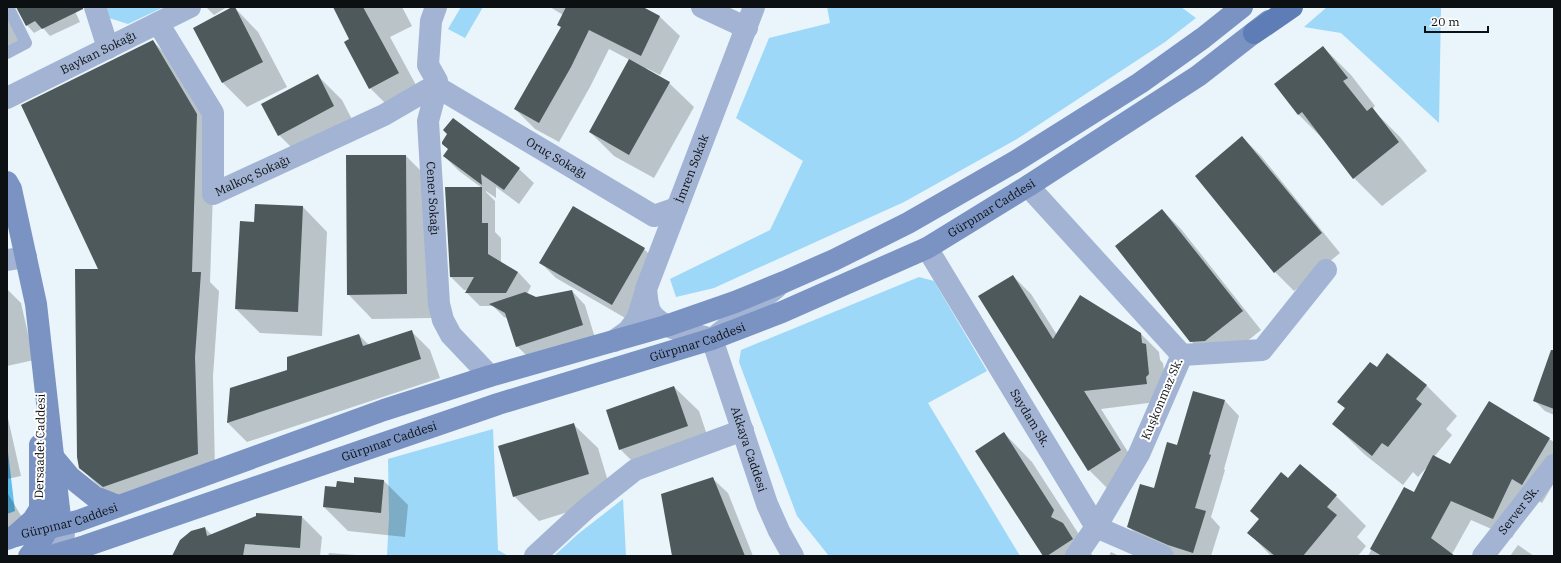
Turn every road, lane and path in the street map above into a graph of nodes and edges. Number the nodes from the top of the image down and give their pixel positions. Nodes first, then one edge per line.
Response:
1 (8, 7) edge
2 (95, 7) edge
3 (190, 7) edge
4 (436, 7) edge
5 (702, 7) edge
6 (754, 7) edge
7 (1242, 7) edge
8 (1285, 7) edge
9 (1292, 7) edge
10 (158, 23) junction
11 (747, 28) junction
12 (1254, 33) junction
13 (108, 48) junction
14 (7, 53) edge
15 (437, 86) junction
16 (7, 98) edge
17 (7, 182) edge
18 (1028, 186) junction
19 (678, 208) junction
20 (927, 248) junction
21 (17, 259) edge
22 (1326, 270) dead end
23 (784, 282) junction
24 (646, 290) junction
25 (666, 326) junction
26 (712, 339) junction
27 (614, 341) junction
28 (41, 346) junction
29 (1182, 355) junction
30 (490, 376) junction
31 (743, 430) junction
32 (54, 458) junction
33 (1554, 465) edge
34 (118, 506) junction
35 (56, 520) junction
36 (1096, 526) junction
37 (11, 538) edge
38 (107, 539) junction
39 (59, 555) edge
40 (29, 556) edge
41 (90, 556) edge
42 (535, 556) edge
43 (794, 556) edge
44 (1076, 556) edge
45 (1163, 556) edge
46 (1483, 556) edge

1 - 14 lane
2 - 13 street
3 - 10 street, Baykan Sokağı
4 - 15 street
5 - 11 street
6 - 11 street, İmren Sokak
7 - 23 main road, Gürpınar Caddesi
8 - 12 main road, Gürpınar Caddesi
9 - 12 main road
10 - 13 street, Baykan Sokağı
10 - 15 street, Malkoç Sokağı
11 - 19 street, İmren Sokak
12 - 18 main road, Gürpınar Caddesi
13 - 16 street, Baykan Sokağı
15 - 19 street, Oruç Sokağı
15 - 30 street, Cener Sokağı
17 - 21 main road, Dersaadet Caddesi
18 - 20 main road, Gürpınar Caddesi
18 - 29 street, Kuşkonmaz Sk.
19 - 24 street, İmren Sokak
20 - 26 main road, Gürpınar Caddesi
20 - 36 street, Saydam Sk.
21 - 28 main road, Dersaadet Caddesi
22 - 29 street
23 - 25 main road, Gürpınar Caddesi
23 - 26 street
24 - 25 street
24 - 27 street, İmren Sokak
25 - 26 street
25 - 27 main road, Gürpınar Caddesi
26 - 31 street, Akkaya Caddesi
26 - 38 main road, Gürpınar Caddesi
27 - 30 main road, Gürpınar Caddesi
28 - 32 main road, Dersaadet Caddesi
28 - 37 main road, Dersaadet Caddesi
29 - 36 street, Kuşkonmaz Sk.
30 - 34 main road, Gürpınar Caddesi
31 - 42 street
31 - 43 street, Akkaya Caddesi
32 - 34 main road
32 - 35 main road, Dersaadet Caddesi
33 - 46 street, Server Sk.
34 - 35 main road, Gürpınar Caddesi
35 - 37 main road, Gürpınar Caddesi
35 - 39 street, Dersaadet Caddesi
35 - 40 main road
36 - 44 street, Kuşkonmaz Sk.
36 - 45 street
38 - 39 main road, Gürpınar Caddesi
38 - 41 street

